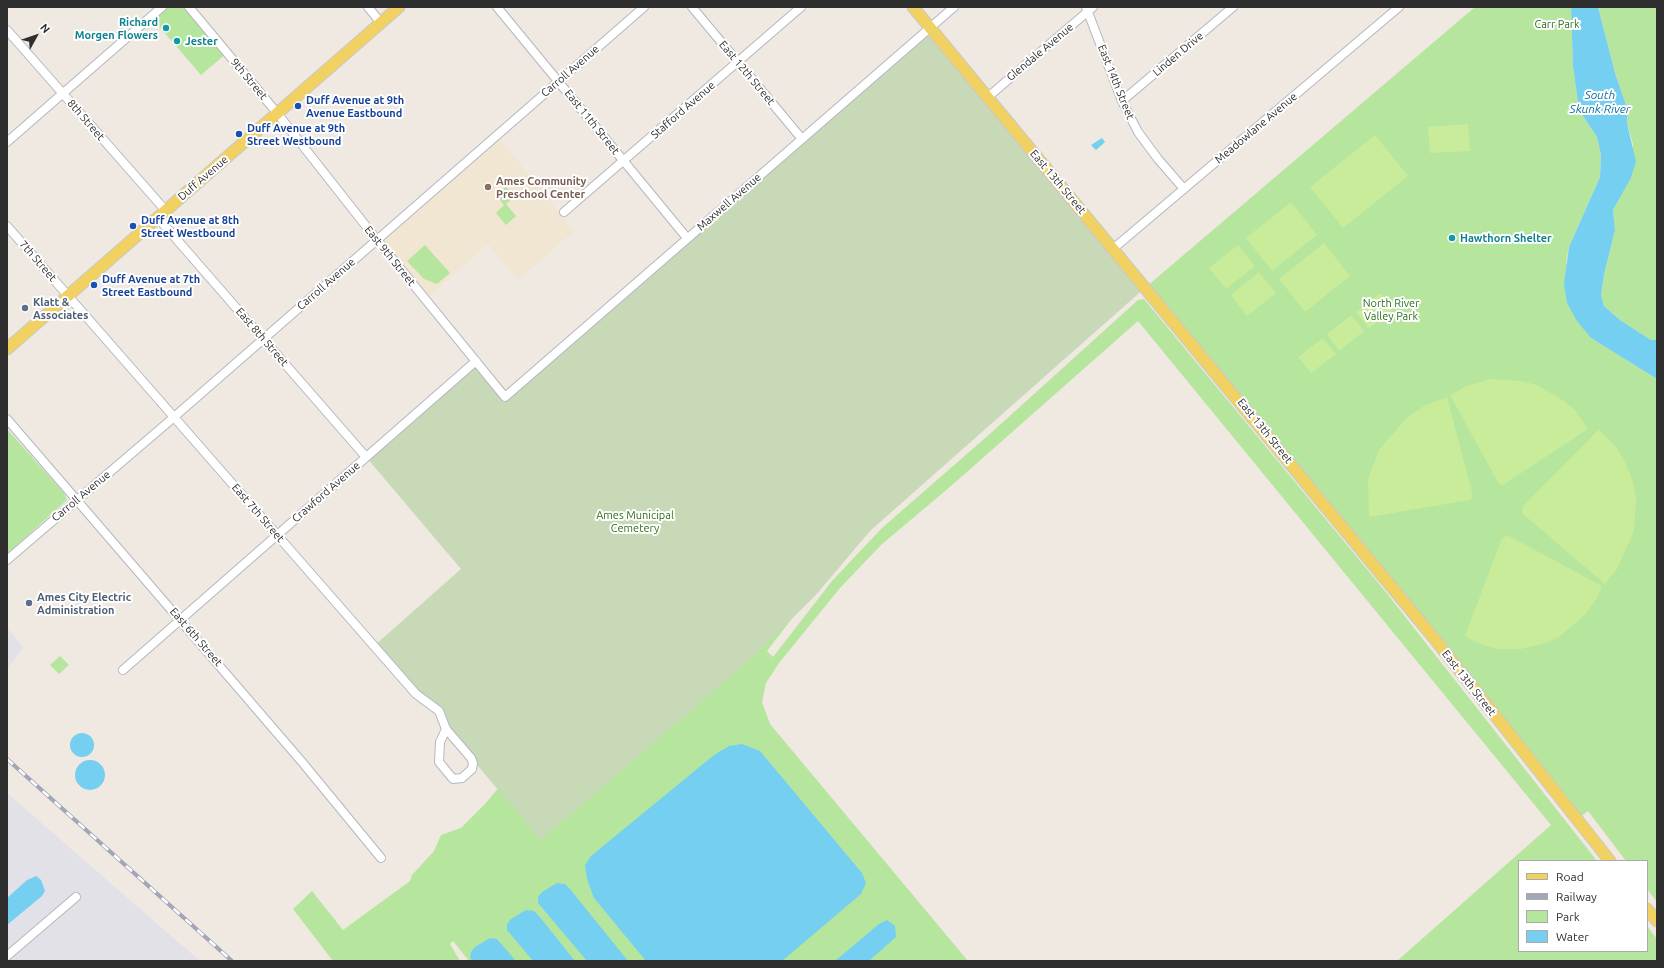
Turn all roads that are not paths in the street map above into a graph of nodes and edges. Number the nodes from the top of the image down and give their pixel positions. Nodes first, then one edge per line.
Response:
1 (162, 7) edge
2 (189, 7) edge
3 (368, 7) edge
4 (399, 7) edge
5 (497, 7) edge
6 (644, 7) edge
7 (692, 7) edge
8 (801, 7) edge
9 (913, 7) edge
10 (954, 7) edge
11 (1233, 7) edge
12 (1399, 7) edge
13 (1089, 8) edge
14 (381, 23) junction
15 (930, 27) junction
16 (7, 30) edge
17 (738, 62) junction
18 (559, 81) junction
19 (63, 93) junction
20 (988, 97) junction
21 (1122, 101) junction
22 (278, 113) junction
23 (802, 139) junction
24 (7, 142) edge
25 (624, 161) junction
26 (1184, 189) junction
27 (564, 212) dead end
28 (162, 214) junction
29 (7, 226) edge
30 (687, 238) junction
31 (377, 240) junction
32 (1114, 248) junction
33 (68, 296) junction
34 (263, 339) junction
35 (7, 349) edge
36 (476, 361) junction
37 (505, 397) joint
38 (174, 417) junction
39 (7, 419) edge
40 (366, 457) junction
41 (77, 498) junction
42 (277, 535) junction
43 (7, 560) edge
44 (181, 619) junction
45 (123, 670) dead end
46 (446, 729) junction
47 (381, 858) dead end
48 (1609, 860) edge
49 (76, 897) dead end
50 (7, 956) edge

1 - 19 street
2 - 22 street, 9th Street
3 - 14 street
4 - 14 main road, Duff Avenue
5 - 18 street, East 11th Street
6 - 18 street, Carroll Avenue
7 - 17 street, East 12th Street
8 - 17 street, Stafford Avenue
9 - 15 main road, East 13th Street
10 - 15 street, Maxwell Avenue
11 - 21 street, Linden Drive
12 - 26 street, Meadowlane Avenue
13 - 20 street, Glendale Avenue
13 - 21 street, East 14th Street
14 - 22 main road, Duff Avenue
15 - 20 main road, East 13th Street
15 - 23 street, Maxwell Avenue
16 - 19 street, 8th Street
17 - 23 street, East 12th Street
17 - 25 street, Stafford Avenue
18 - 25 street, East 11th Street
18 - 31 street, Carroll Avenue
19 - 24 street
19 - 28 street, 8th Street
20 - 32 main road, East 13th Street
21 - 26 street, East 14th Street
22 - 28 main road, Duff Avenue
22 - 31 street, East 9th Street
23 - 30 street, Maxwell Avenue
25 - 27 street, Stafford Avenue
25 - 30 street, East 11th Street
26 - 32 street, Meadowlane Avenue
28 - 33 main road, Duff Avenue
28 - 34 street, East 8th Street
29 - 33 street, 7th Street
30 - 37 street, Maxwell Avenue
31 - 34 street, Carroll Avenue
31 - 36 street, East 9th Street
32 - 48 main road, East 13th Street
33 - 35 main road, Duff Avenue
33 - 38 street, East 7th Street
34 - 38 street, Carroll Avenue
34 - 40 street, East 8th Street
36 - 37 street, East 9th Street
36 - 40 street, Crawford Avenue
38 - 41 street, Carroll Avenue
38 - 42 street, East 7th Street
39 - 41 street, East 6th Street
40 - 42 street, Crawford Avenue
41 - 43 street, Carroll Avenue
41 - 44 street, East 6th Street
42 - 44 street, Crawford Avenue
42 - 46 street, East 7th Street
44 - 45 street, Crawford Avenue
44 - 47 street, East 6th Street
46 - 46 street, East 7th Street
49 - 50 street

